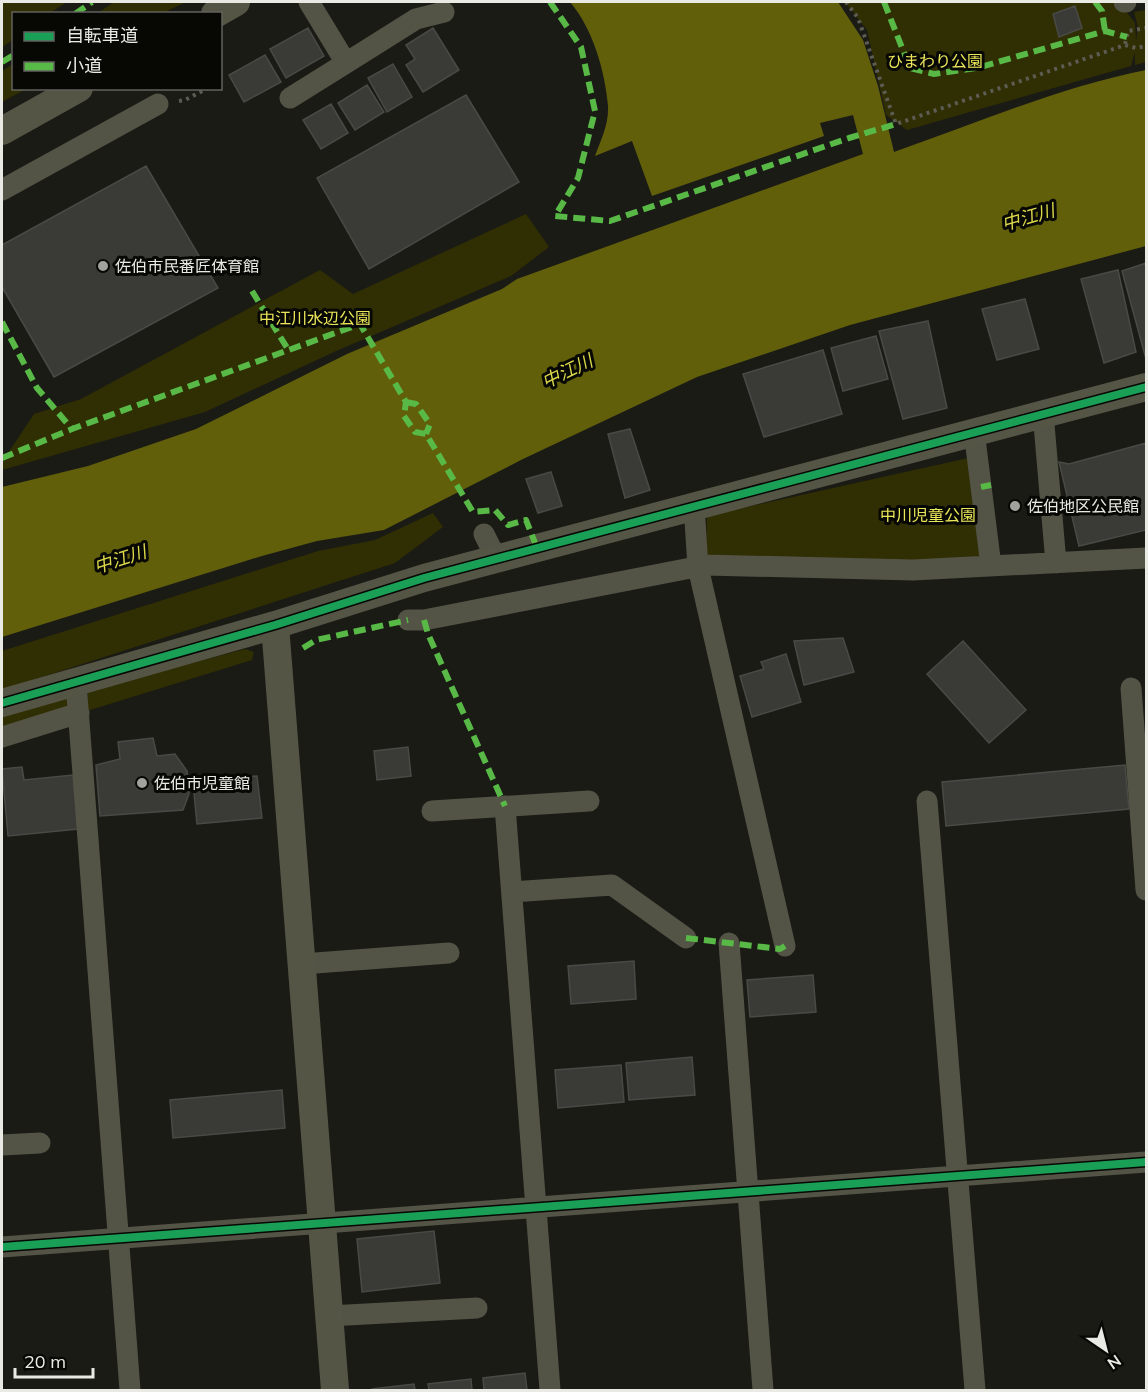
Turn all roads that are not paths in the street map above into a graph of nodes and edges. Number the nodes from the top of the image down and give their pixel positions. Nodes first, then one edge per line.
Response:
1 (236, 2) edge
2 (309, 2) edge
3 (218, 12) edge
4 (444, 12) dead end
5 (346, 63) junction
6 (75, 90) edge
7 (290, 98) dead end
8 (158, 104) road end
9 (2, 130) edge
10 (2, 190) edge
11 (1146, 387) edge
12 (1043, 413) junction
13 (974, 432) junction
14 (694, 505) junction
15 (1146, 558) edge
16 (1056, 563) junction
17 (991, 566) junction
18 (698, 567) junction
19 (408, 620) dead end
20 (275, 625) junction
21 (76, 682) junction
22 (1131, 688) dead end
23 (2, 704) edge
24 (79, 714) junction
25 (2, 737) edge
26 (589, 801) dead end
27 (927, 801) dead end
28 (505, 806) junction
29 (432, 811) dead end
30 (1146, 890) edge
31 (512, 892) junction
32 (686, 938) dead end
33 (729, 943) dead end
34 (785, 946) dead end
35 (449, 953) dead end
36 (302, 964) junction
37 (40, 1143) dead end
38 (2, 1145) edge
39 (1146, 1162) edge
40 (958, 1176) junction
41 (748, 1191) junction
42 (536, 1207) junction
43 (322, 1223) junction
44 (118, 1238) junction
45 (2, 1247) edge
46 (477, 1308) dead end
47 (329, 1316) junction
48 (130, 1390) edge
49 (335, 1390) edge
50 (550, 1390) edge
51 (763, 1390) edge
52 (975, 1390) edge

1 - 3 street
2 - 5 street
4 - 5 street
5 - 7 street
6 - 9 street
8 - 10 street
11 - 12 street
12 - 13 street
12 - 16 street
13 - 14 street
13 - 17 street
14 - 18 street
14 - 20 street
15 - 16 street
16 - 17 street
17 - 18 street
18 - 19 street
18 - 34 street
20 - 21 street
20 - 36 street
21 - 23 street
21 - 24 street
22 - 30 street
24 - 25 street
24 - 44 street
26 - 28 street
27 - 40 street
28 - 29 street
28 - 31 street
31 - 32 street
31 - 42 street
33 - 41 street
35 - 36 street
36 - 43 street
37 - 38 street
39 - 40 street
40 - 41 street
40 - 52 street
41 - 42 street
41 - 51 street
42 - 43 street
42 - 50 street
43 - 44 street
43 - 47 street
44 - 45 street
44 - 48 street
46 - 47 street
47 - 49 street

